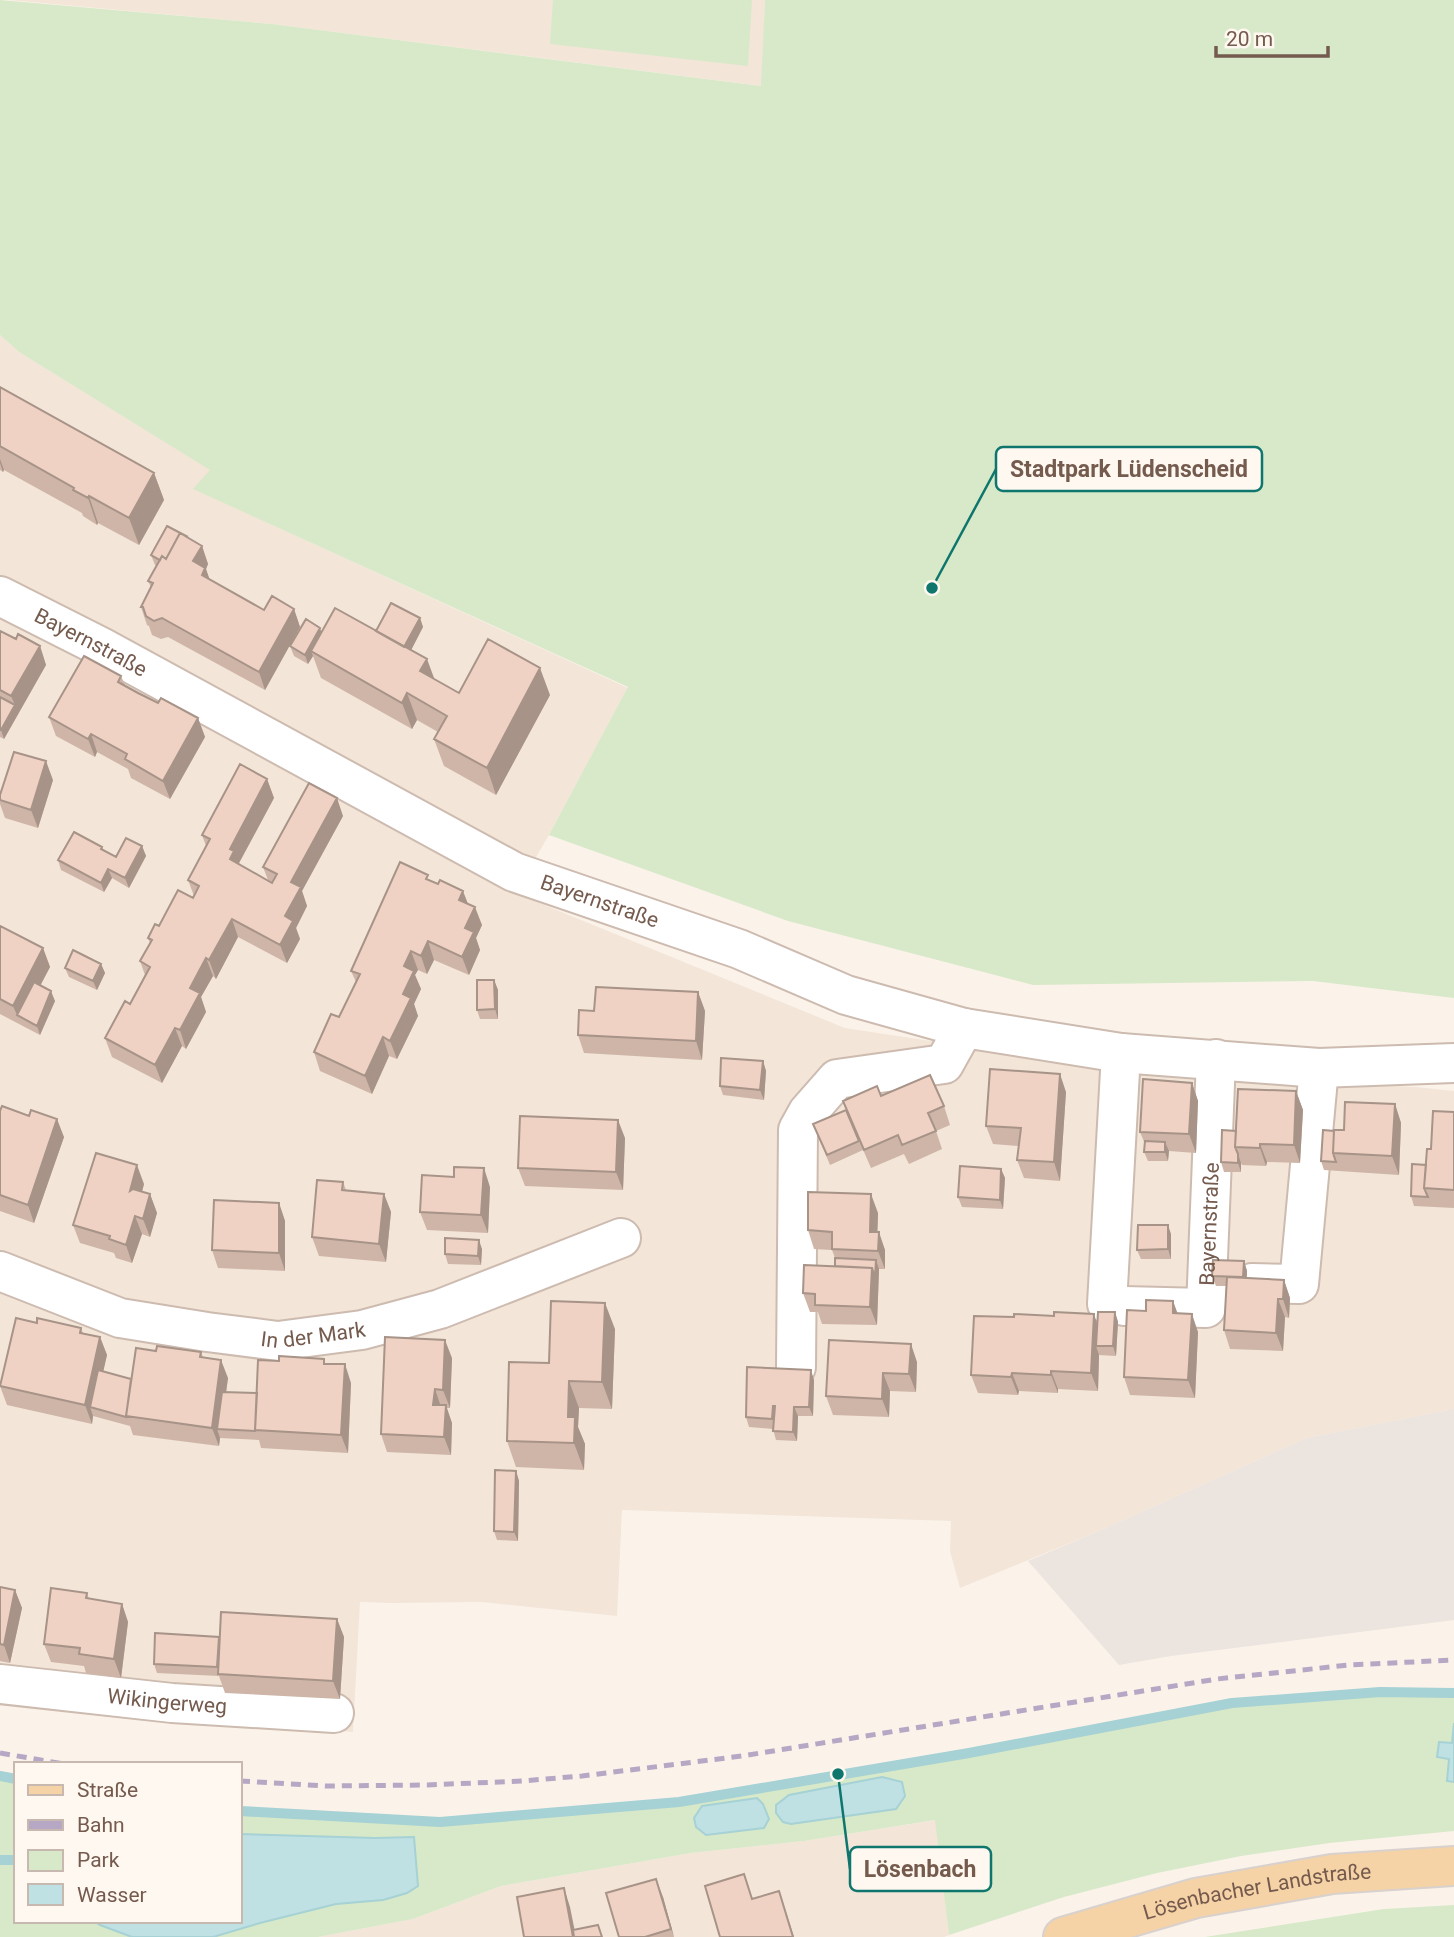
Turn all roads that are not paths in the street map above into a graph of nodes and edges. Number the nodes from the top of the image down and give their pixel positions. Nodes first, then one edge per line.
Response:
1 (0, 596) edge
2 (964, 1028) junction
3 (1121, 1053) junction
4 (1216, 1059) junction
5 (1454, 1063) edge
6 (1319, 1068) junction
7 (621, 1238) dead end
8 (0, 1271) edge
9 (1252, 1283) edge
10 (796, 1367) edge
11 (0, 1684) edge
12 (334, 1713) dead end
13 (1454, 1866) edge
14 (1063, 1937) edge

1 - 2 street, Bayernstraße
2 - 3 street, Bayernstraße
2 - 10 street
3 - 4 street, Bayernstraße
3 - 4 street, Bayernstraße
4 - 6 street, Bayernstraße
5 - 6 street, Bayernstraße
6 - 9 street
7 - 8 street, In der Mark
11 - 12 street, Wikingerweg
13 - 14 main road, Lösenbacher Landstraße

